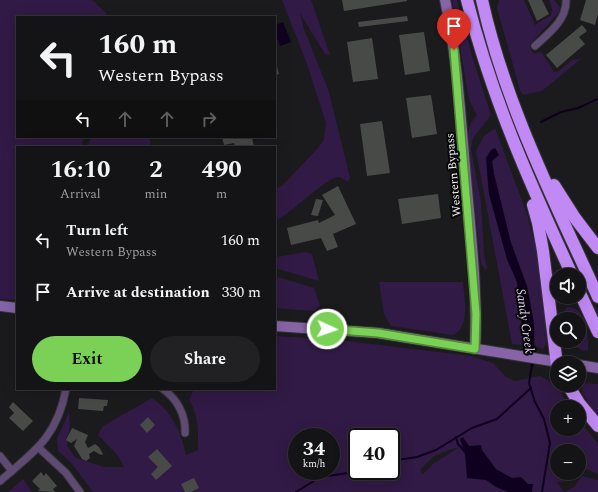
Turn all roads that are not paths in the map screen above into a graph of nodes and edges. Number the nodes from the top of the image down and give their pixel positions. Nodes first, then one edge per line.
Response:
1 (445, 0) edge
2 (467, 0) edge
3 (482, 0) edge
4 (566, 0) edge
5 (535, 46) dead end
6 (513, 143) junction
7 (533, 155) junction
8 (598, 248) edge
9 (569, 268) edge
10 (598, 297) edge
11 (585, 304) edge
12 (0, 306) edge
13 (16, 308) edge
14 (276, 326) edge
15 (598, 332) edge
16 (475, 349) junction
17 (558, 356) edge
18 (550, 361) edge
19 (586, 366) edge
20 (598, 368) edge
21 (66, 390) edge
22 (164, 390) edge
23 (572, 392) edge
24 (598, 426) edge
25 (185, 433) dead end
26 (39, 448) junction
27 (0, 456) edge
28 (12, 471) junction
29 (0, 481) edge
30 (80, 492) edge

1 - 16 street, Western Bypass
2 - 6 highway
3 - 7 highway
4 - 5 street
6 - 9 highway
6 - 17 highway
7 - 8 highway
7 - 10 highway
11 - 15 highway
12 - 13 street
14 - 16 street
16 - 18 street
19 - 20 street
21 - 26 street
22 - 25 street
23 - 24 highway
26 - 28 street
26 - 30 street
27 - 28 street
28 - 29 street

